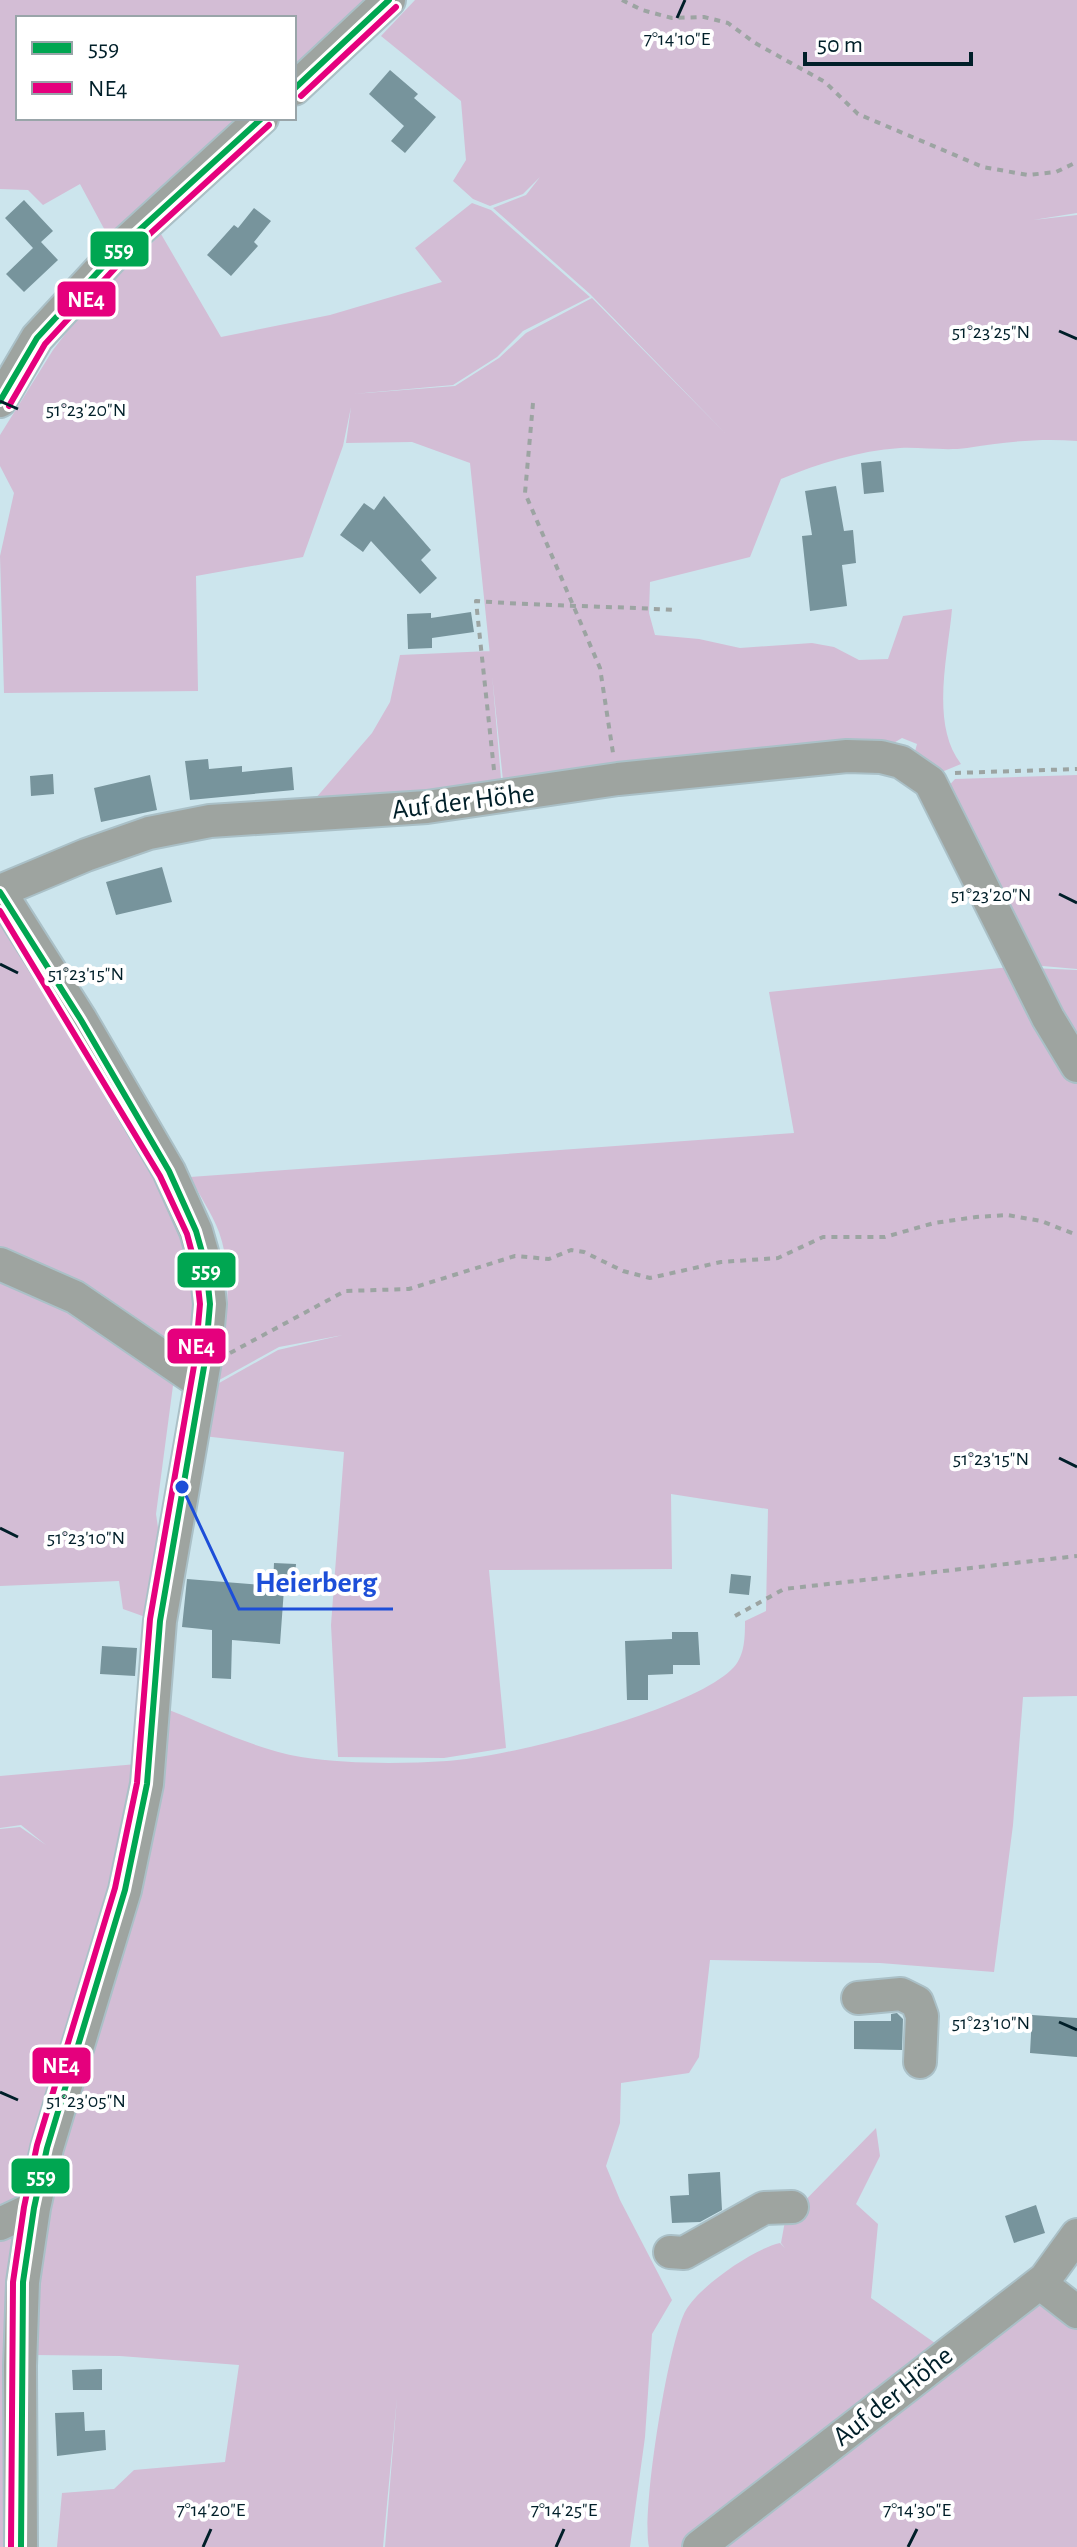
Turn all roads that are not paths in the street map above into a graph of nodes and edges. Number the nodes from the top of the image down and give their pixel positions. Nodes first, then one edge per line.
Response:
1 (389, 0) edge
2 (296, 87) edge
3 (260, 120) edge
4 (0, 401) edge
5 (0, 892) edge
6 (1077, 1066) edge
7 (0, 1264) edge
8 (203, 1372) junction
9 (858, 1998) dead end
10 (920, 2062) dead end
11 (792, 2207) dead end
12 (34, 2208) junction
13 (0, 2224) edge
14 (1077, 2235) edge
15 (670, 2252) dead end
16 (1045, 2279) junction
17 (1077, 2312) edge
18 (21, 2547) edge
19 (699, 2547) edge

1 - 2 street
3 - 4 street
5 - 6 street, Auf der Höhe
5 - 8 street
7 - 8 street
8 - 12 street
9 - 10 street
11 - 15 street
12 - 13 street
12 - 18 street
14 - 16 street, Auf der Höhe
16 - 17 street
16 - 19 street, Auf der Höhe

